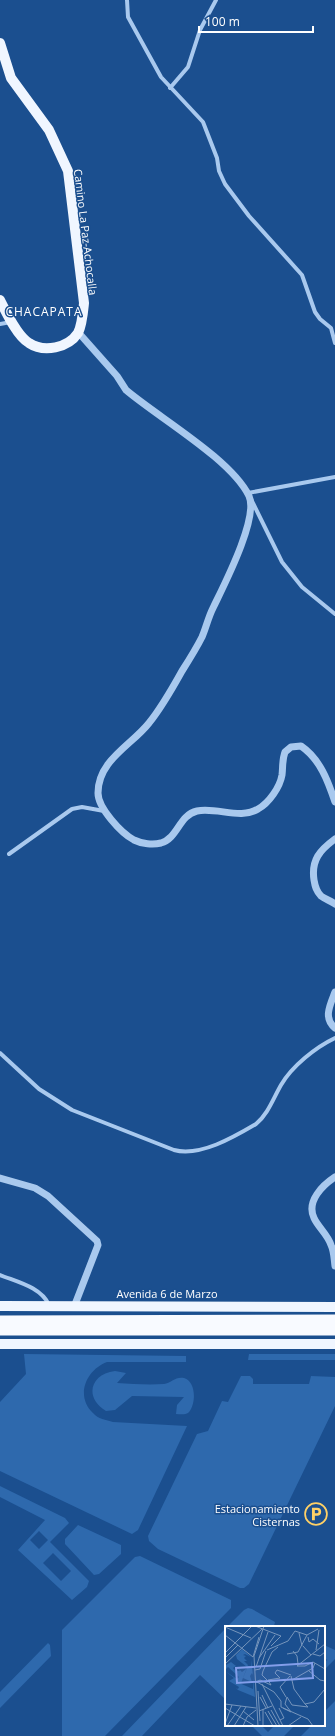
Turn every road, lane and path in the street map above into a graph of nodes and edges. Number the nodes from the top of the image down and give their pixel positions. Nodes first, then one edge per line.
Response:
1 (127, 0) edge
2 (216, 0) edge
3 (0, 43) edge
4 (170, 88) junction
5 (0, 300) edge
6 (11, 322) junction
7 (0, 324) edge
8 (78, 332) junction
9 (335, 343) edge
10 (335, 477) edge
11 (249, 496) junction
12 (335, 614) edge
13 (335, 802) edge
14 (104, 811) junction
15 (335, 839) edge
16 (8, 854) dead end
17 (335, 904) edge
18 (335, 992) edge
19 (335, 1028) edge
20 (335, 1038) edge
21 (0, 1053) edge
22 (335, 1177) edge
23 (0, 1178) edge
24 (335, 1266) edge
25 (0, 1275) edge
26 (0, 1306) edge
27 (50, 1306) junction
28 (74, 1307) junction
29 (335, 1307) edge
30 (0, 1320) edge
31 (335, 1320) edge
32 (0, 1330) edge
33 (335, 1330) edge
34 (0, 1344) edge
35 (335, 1344) edge

1 - 4 street
2 - 4 street
3 - 8 main road, Camino La Paz-Achocalla
4 - 9 street
5 - 6 main road
6 - 7 street
6 - 8 main road
8 - 11 street
10 - 11 street
11 - 12 street
11 - 14 street
13 - 14 street
14 - 16 street
15 - 17 street
18 - 19 street
20 - 21 street
22 - 24 street
23 - 28 street
25 - 27 street
26 - 27 main road, Avenida 6 de Marzo
27 - 28 main road, Avenida 6 de Marzo
28 - 29 main road, Avenida 6 de Marzo
30 - 31 highway
32 - 33 highway
34 - 35 main road

